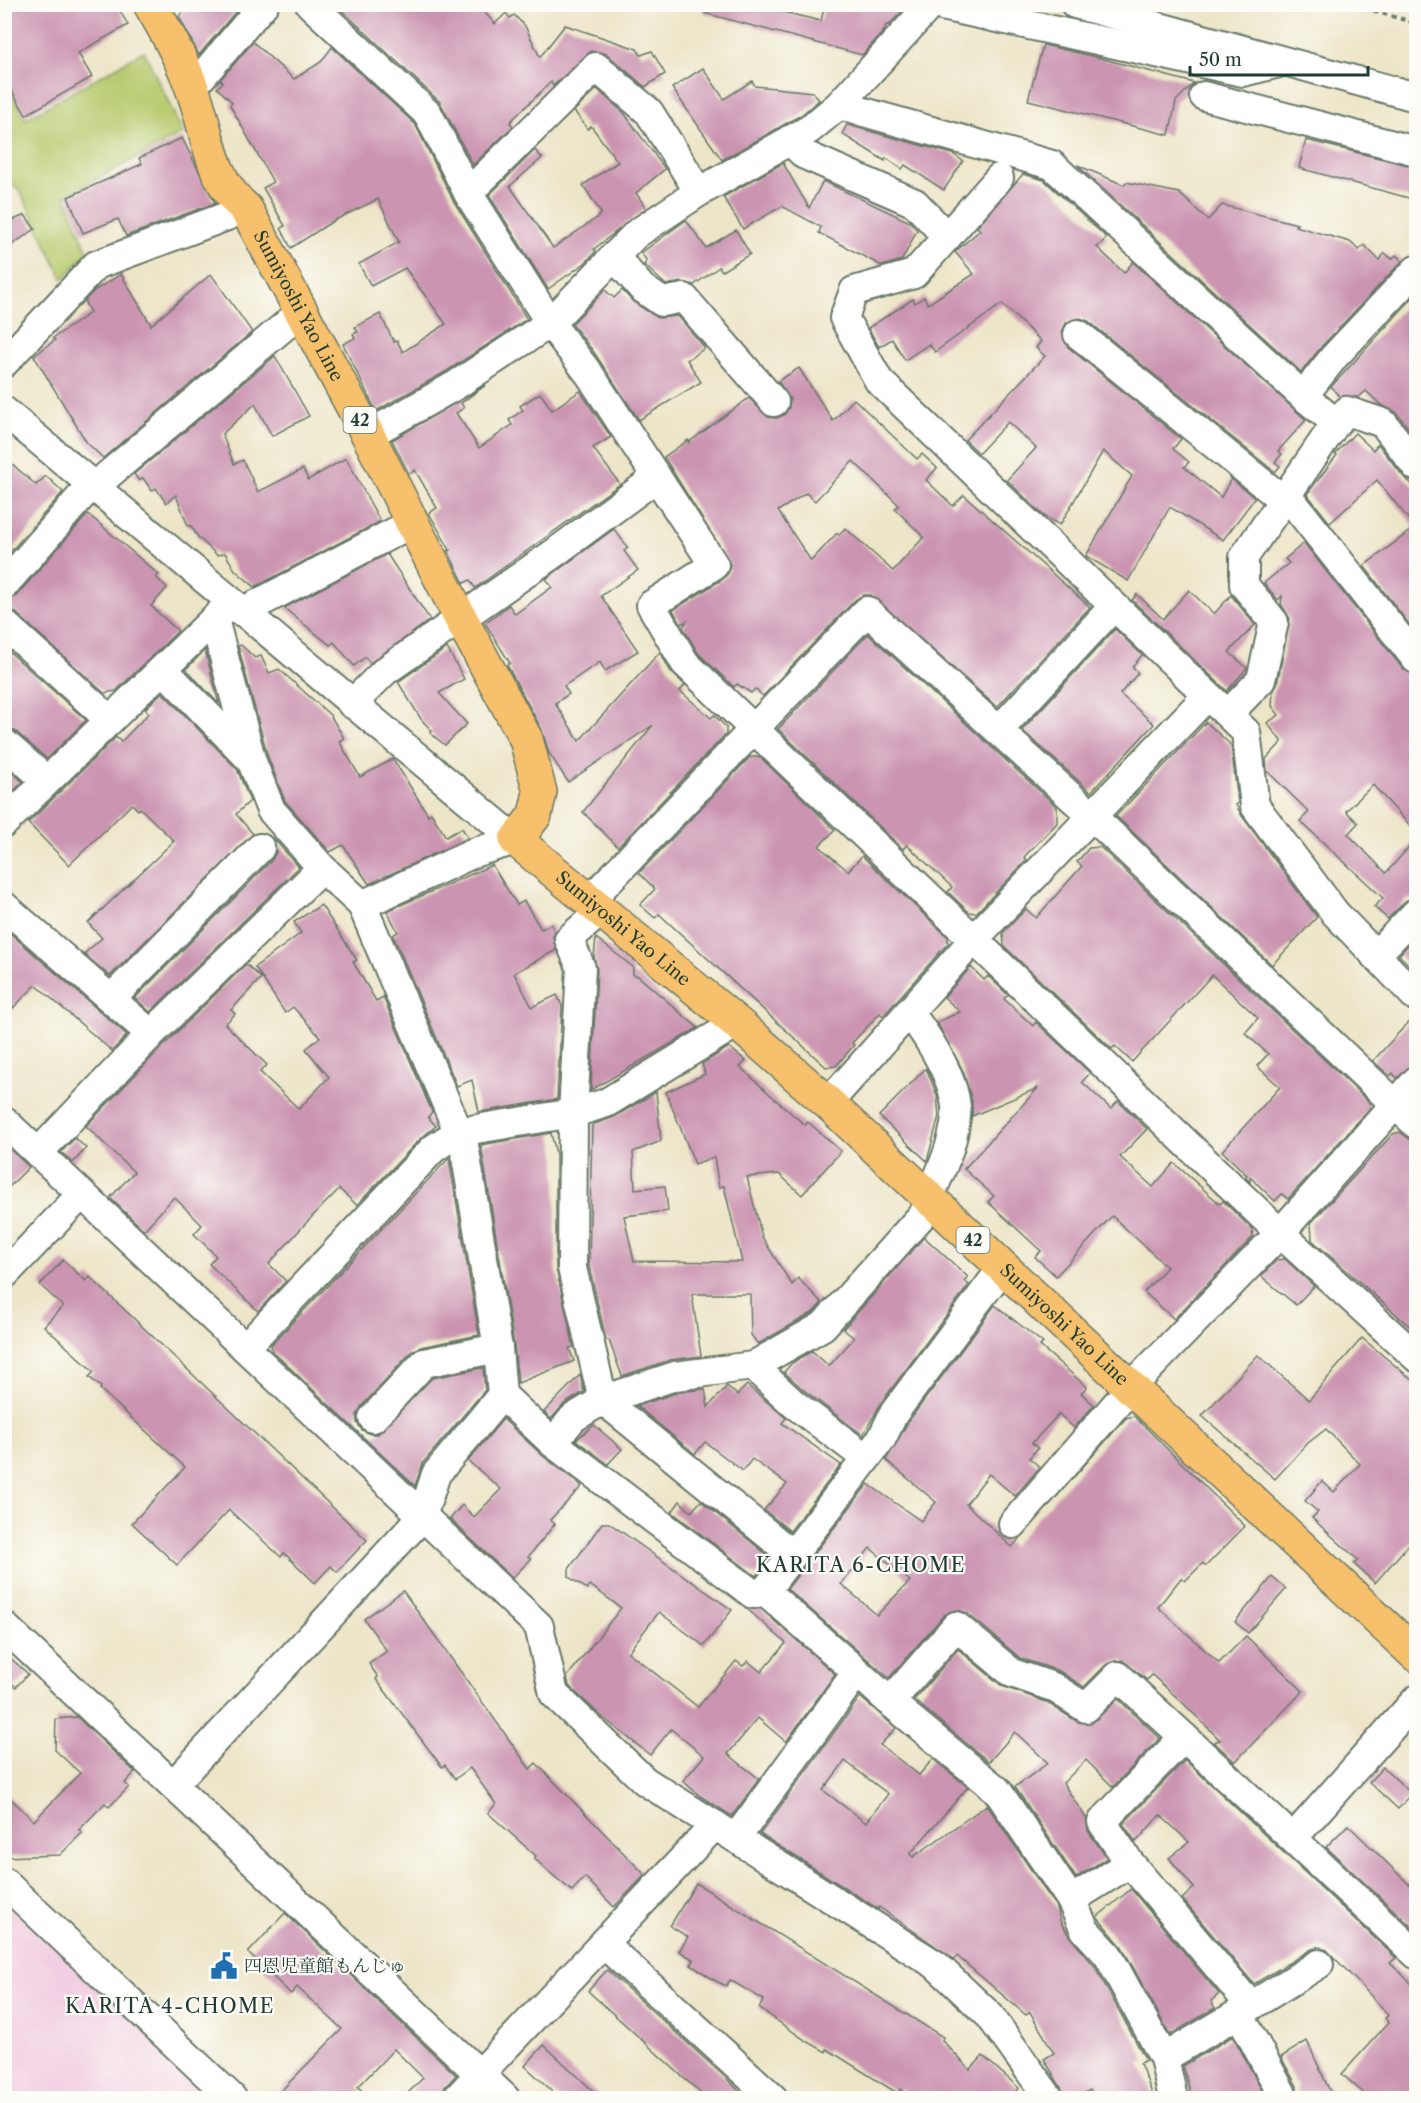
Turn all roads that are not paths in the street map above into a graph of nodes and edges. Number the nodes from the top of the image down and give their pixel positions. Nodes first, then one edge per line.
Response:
1 (150, 4) edge
2 (264, 4) edge
3 (310, 4) edge
4 (932, 4) edge
5 (1075, 4) edge
6 (1283, 62) junction
7 (192, 88) junction
8 (1204, 96) dead end
9 (1416, 97) edge
10 (839, 105) junction
11 (789, 140) junction
12 (1416, 151) edge
13 (999, 178) dead end
14 (699, 192) junction
15 (468, 194) junction
16 (246, 209) junction
17 (947, 237) junction
18 (614, 256) junction
19 (1416, 270) edge
20 (301, 312) junction
21 (550, 323) junction
22 (1078, 334) dead end
23 (4, 363) edge
24 (1303, 396) junction
25 (774, 402) dead end
26 (4, 411) edge
27 (1336, 423) junction
28 (368, 435) junction
29 (1415, 461) edge
30 (657, 477) junction
31 (93, 485) junction
32 (1283, 500) junction
33 (412, 523) junction
34 (4, 585) edge
35 (1114, 606) junction
36 (229, 611) junction
37 (461, 619) junction
38 (4, 624) edge
39 (1416, 659) edge
40 (163, 669) junction
41 (1207, 696) junction
42 (352, 704) junction
43 (1228, 714) junction
44 (110, 720) junction
45 (755, 728) junction
46 (999, 730) junction
47 (4, 743) edge
48 (252, 762) junction
49 (47, 781) junction
50 (1092, 816) junction
51 (4, 823) edge
52 (516, 840) junction
53 (260, 848) dead end
54 (322, 868) junction
55 (362, 905) junction
56 (596, 905) junction
57 (4, 906) edge
58 (1416, 913) edge
59 (975, 938) junction
60 (1375, 956) junction
61 (1416, 997) edge
62 (111, 999) junction
63 (909, 1012) junction
64 (737, 1023) junction
65 (151, 1034) junction
66 (1416, 1082) edge
67 (828, 1103) junction
68 (1396, 1104) junction
69 (573, 1113) junction
70 (4, 1121) edge
71 (1416, 1124) edge
72 (458, 1132) junction
73 (38, 1153) junction
74 (82, 1194) junction
75 (931, 1200) junction
76 (1280, 1233) junction
77 (1003, 1268) junction
78 (4, 1275) edge
79 (246, 1347) junction
80 (498, 1348) junction
81 (1416, 1357) edge
82 (753, 1366) junction
83 (1132, 1386) junction
84 (502, 1395) junction
85 (603, 1400) junction
86 (373, 1418) dead end
87 (553, 1443) junction
88 (866, 1458) junction
89 (422, 1517) junction
90 (1012, 1524) dead end
91 (792, 1554) junction
92 (765, 1591) junction
93 (4, 1626) edge
94 (1416, 1655) edge
95 (857, 1672) junction
96 (1416, 1700) edge
97 (890, 1702) junction
98 (1184, 1737) junction
99 (173, 1785) junction
100 (726, 1831) junction
101 (1294, 1837) junction
102 (1130, 1863) junction
103 (4, 1882) edge
104 (1071, 1900) junction
105 (604, 1944) junction
106 (1416, 1954) edge
107 (1319, 1964) dead end
108 (1245, 2009) junction
109 (1164, 2058) junction
110 (479, 2074) junction
111 (1282, 2094) dead end
112 (1043, 2097) edge
113 (232, 2098) edge
114 (457, 2098) edge
115 (505, 2098) edge
116 (773, 2098) edge
117 (1173, 2098) edge

1 - 7 main road, Sumiyoshi Yao Line / 42
2 - 7 street
3 - 15 street
4 - 6 street
4 - 10 street
5 - 6 street
6 - 9 street
7 - 16 main road, Sumiyoshi Yao Line / 42
8 - 12 street
10 - 11 street
10 - 24 street
11 - 14 street
11 - 17 street
13 - 17 street
14 - 15 street
14 - 18 street
15 - 21 street
16 - 20 main road, Sumiyoshi Yao Line / 42
16 - 23 street
17 - 35 street
18 - 21 street
18 - 25 street
19 - 24 street
20 - 28 main road, Sumiyoshi Yao Line / 42
20 - 31 street
21 - 28 street
21 - 30 street
22 - 32 street
24 - 27 street
26 - 31 street
27 - 29 street
27 - 32 street
28 - 33 main road, Sumiyoshi Yao Line / 42
30 - 37 street
30 - 45 street
31 - 34 street
31 - 36 street
32 - 39 street
32 - 43 street
33 - 36 street
33 - 37 main road, Sumiyoshi Yao Line / 42
35 - 41 street
35 - 46 street
36 - 40 street
36 - 42 street
36 - 48 street
37 - 42 street
37 - 52 main road, Sumiyoshi Yao Line / 42
38 - 44 street
40 - 44 street
40 - 48 street
41 - 43 street
41 - 50 street
42 - 52 street
43 - 60 street
44 - 49 street
45 - 46 street
45 - 56 street
45 - 59 street
46 - 50 street
47 - 49 street
48 - 54 street
49 - 51 street
50 - 59 street
50 - 68 street
52 - 55 street
52 - 56 main road, Sumiyoshi Yao Line / 42
53 - 62 street
54 - 55 street
54 - 65 street
55 - 72 street
56 - 64 main road, Sumiyoshi Yao Line / 42
56 - 69 street
57 - 62 street
58 - 60 street
59 - 63 street
59 - 76 street
60 - 61 street
62 - 65 street
63 - 67 street
63 - 75 street
64 - 67 main road, Sumiyoshi Yao Line / 42
64 - 69 street
65 - 73 street
66 - 68 street
67 - 75 main road, Sumiyoshi Yao Line / 42
68 - 71 street
68 - 76 street
69 - 72 street
69 - 85 street
70 - 73 street
72 - 79 street
72 - 80 street
73 - 74 street
74 - 78 street
74 - 79 street
75 - 77 main road, Sumiyoshi Yao Line / 42
75 - 82 street
76 - 81 street
76 - 83 street
77 - 83 main road, Sumiyoshi Yao Line / 42
77 - 88 street
79 - 89 street
80 - 84 street
80 - 86 street
82 - 85 street
82 - 88 street
83 - 90 street
83 - 94 main road, Sumiyoshi Yao Line / 42
84 - 87 street
84 - 89 street
85 - 87 street
85 - 91 street
87 - 92 street
88 - 91 street
89 - 99 street
89 - 100 street
91 - 92 street
92 - 95 street
93 - 99 street
95 - 97 street
95 - 100 street
96 - 101 street
97 - 98 street
97 - 104 street
98 - 101 street
98 - 102 street
99 - 110 street
100 - 105 street
100 - 112 street
101 - 106 street
102 - 104 street
102 - 108 street
103 - 113 street
104 - 109 street
105 - 110 street
105 - 116 street
107 - 108 street
108 - 109 street
108 - 111 street
109 - 117 street
110 - 114 street
110 - 115 street

